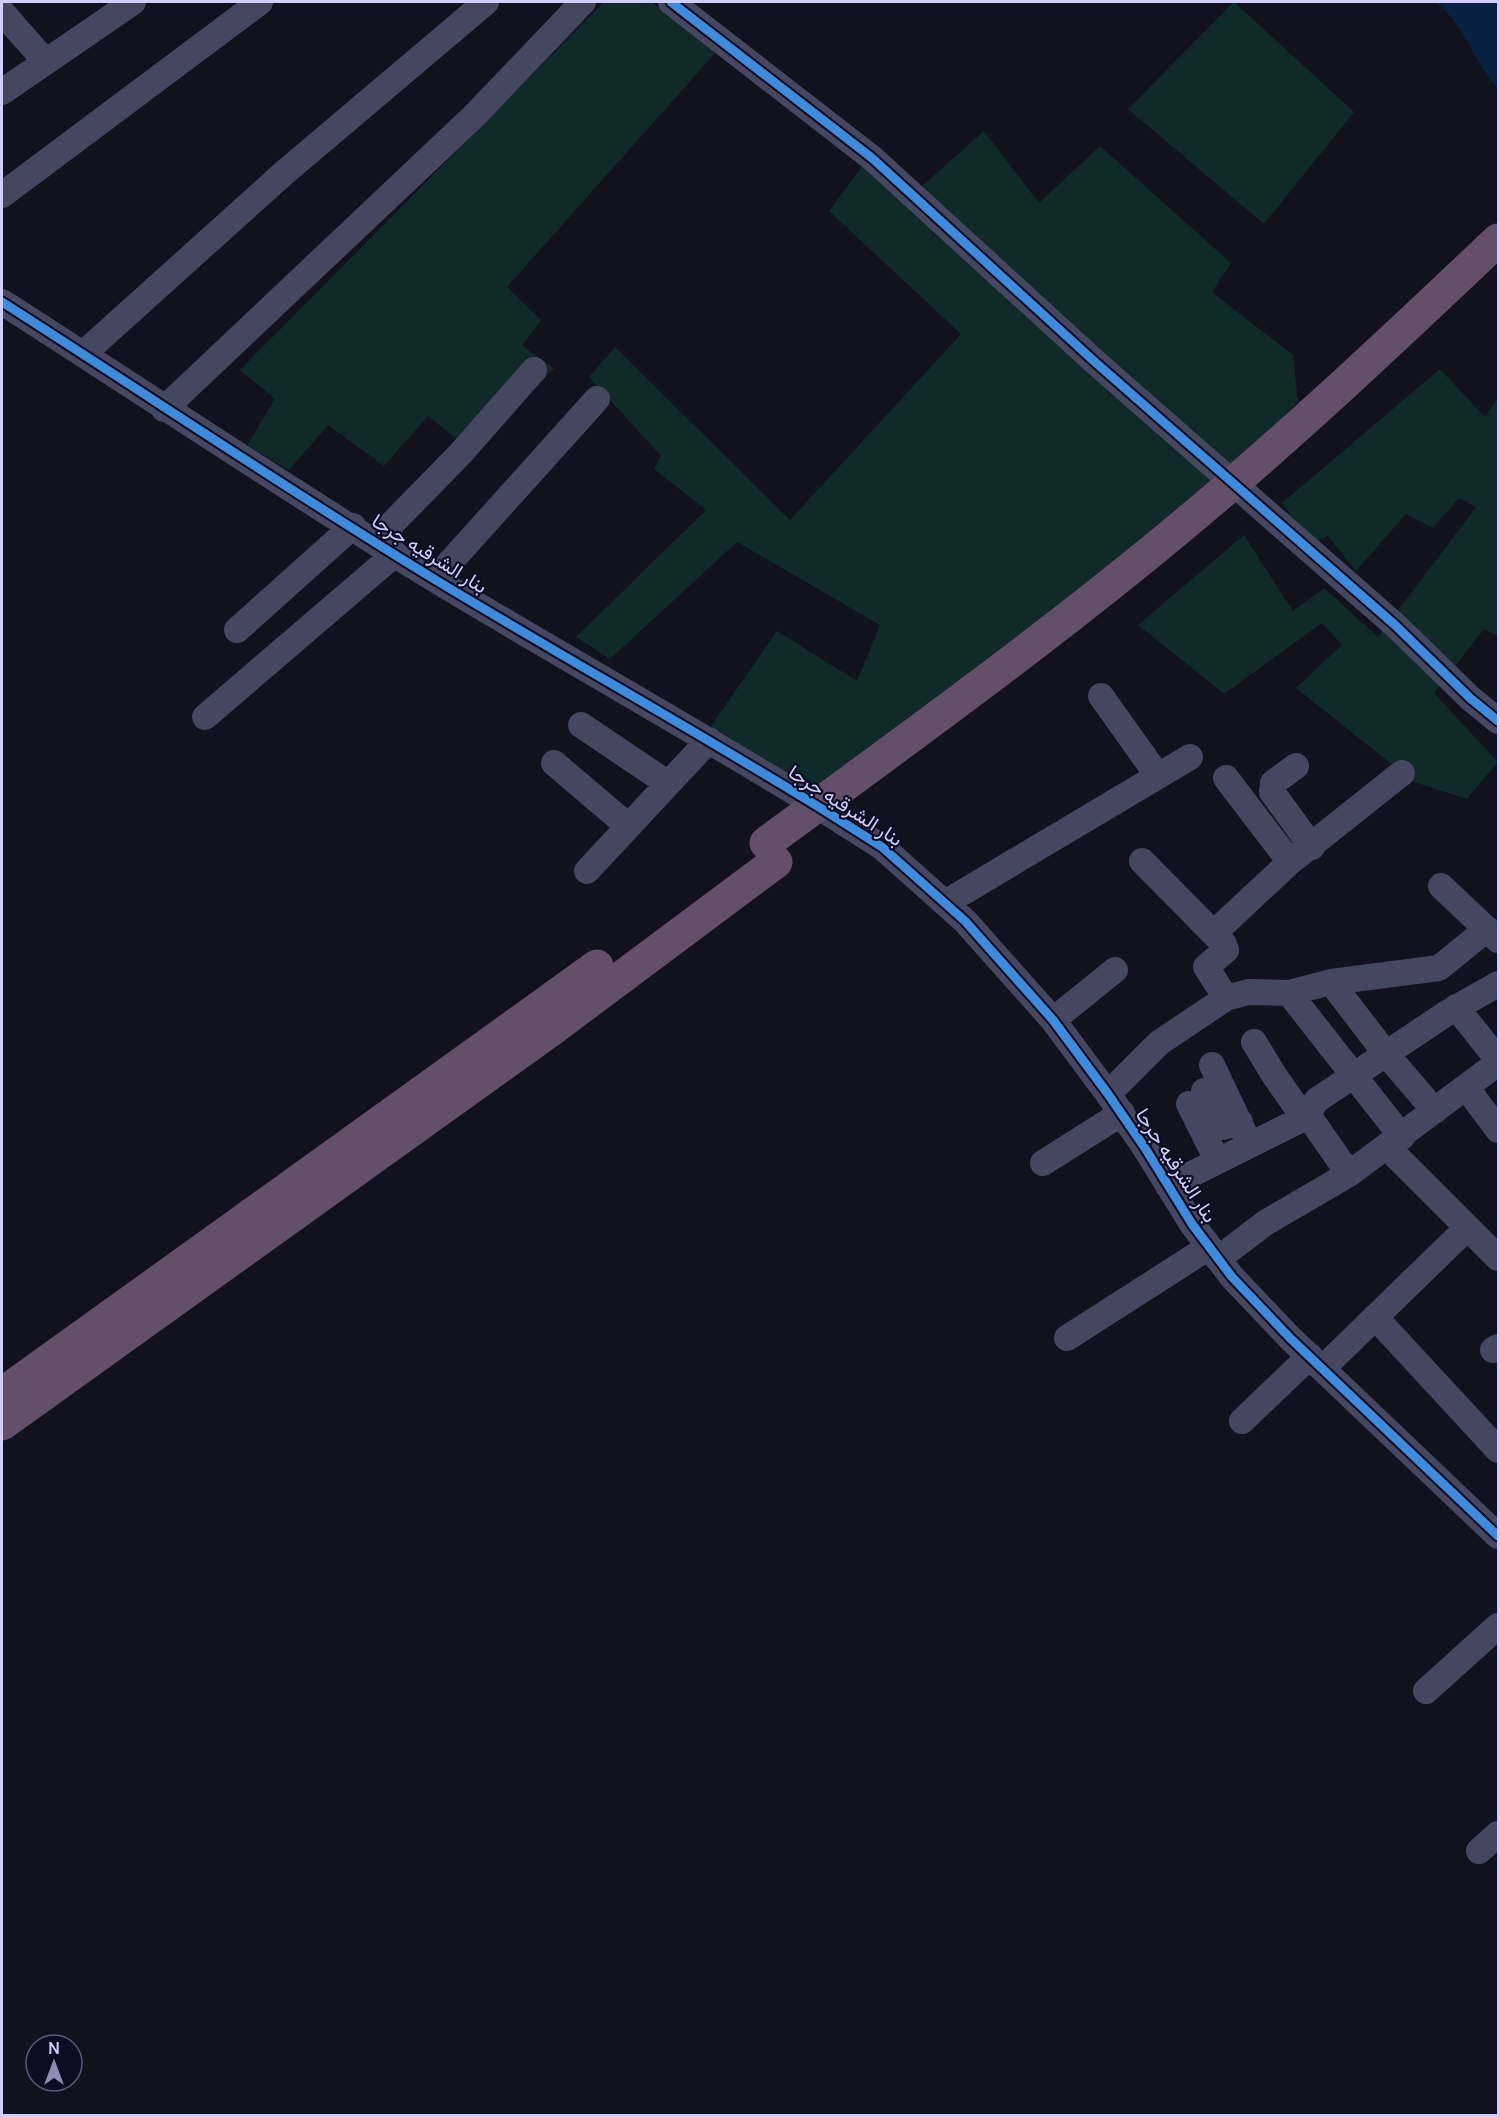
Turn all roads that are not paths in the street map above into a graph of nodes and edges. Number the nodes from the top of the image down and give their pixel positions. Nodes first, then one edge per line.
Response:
1 (134, 2) edge
2 (260, 2) edge
3 (486, 2) edge
4 (583, 2) edge
5 (671, 2) edge
6 (2, 12) edge
7 (46, 62) junction
8 (2, 92) edge
9 (2, 195) edge
10 (1498, 240) edge
11 (1498, 263) edge
12 (2, 302) edge
13 (84, 354) junction
14 (534, 370) dead end
15 (597, 399) dead end
16 (164, 409) junction
17 (353, 526) junction
18 (385, 547) junction
19 (435, 579) junction
20 (237, 630) dead end
21 (1101, 696) dead end
22 (204, 717) dead end
23 (1498, 721) edge
24 (580, 724) dead end
25 (710, 740) junction
26 (1190, 757) dead end
27 (554, 763) dead end
28 (1296, 766) dead end
29 (1402, 773) dead end
30 (1158, 776) junction
31 (1226, 778) dead end
32 (668, 783) junction
33 (628, 826) junction
34 (1312, 847) junction
35 (771, 852) junction
36 (1142, 861) dead end
37 (1290, 862) junction
38 (587, 871) dead end
39 (1441, 886) dead end
40 (945, 903) junction
41 (1214, 933) junction
42 (1493, 934) edge
43 (1115, 970) dead end
44 (1331, 982) junction
45 (1498, 984) edge
46 (1289, 993) junction
47 (1226, 999) junction
48 (1456, 1007) junction
49 (1053, 1020) junction
50 (1254, 1042) dead end
51 (1386, 1054) junction
52 (1498, 1061) edge
53 (1212, 1065) dead end
54 (1353, 1076) junction
55 (1466, 1087) junction
56 (1115, 1103) junction
57 (1435, 1111) junction
58 (1306, 1117) junction
59 (1498, 1130) edge
60 (1245, 1133) junction
61 (1394, 1142) junction
62 (1217, 1160) junction
63 (1043, 1163) dead end
64 (1349, 1174) junction
65 (1168, 1186) junction
66 (1467, 1228) junction
67 (1214, 1253) junction
68 (1498, 1258) edge
69 (1375, 1317) junction
70 (1067, 1338) dead end
71 (1317, 1362) junction
72 (2, 1394) edge
73 (1242, 1421) dead end
74 (2, 1424) edge
75 (1498, 1450) edge
76 (1498, 1536) edge
77 (1498, 1626) edge
78 (1426, 1691) dead end
79 (1498, 1834) edge
80 (1479, 1851) dead end

1 - 7 street
2 - 9 street
3 - 13 street
4 - 16 street
5 - 23 street
6 - 7 street
7 - 8 street
10 - 35 highway, bridge
11 - 35 highway
12 - 13 street, بنار الشرقيه جرجا
13 - 16 street, بنار الشرقيه جرجا
14 - 18 street
15 - 19 street
16 - 17 street, بنار الشرقيه جرجا
17 - 18 street, بنار الشرقيه جرجا
17 - 20 street
18 - 19 street, بنار الشرقيه جرجا
18 - 22 street
19 - 25 street, بنار الشرقيه جرجا
21 - 30 street
24 - 32 street
25 - 32 street
25 - 40 street, بنار الشرقيه جرجا
26 - 30 street
27 - 33 street
28 - 34 street
29 - 34 street
30 - 40 street
31 - 37 street
32 - 33 street
33 - 38 street
34 - 37 street
35 - 72 highway
35 - 74 highway
36 - 41 street
37 - 41 street
39 - 42 street
40 - 49 street, بنار الشرقيه جرجا
41 - 47 street
42 - 44 street
43 - 49 street
44 - 46 street
44 - 51 street
45 - 48 street
46 - 47 street
46 - 54 street
47 - 56 street
48 - 51 street
48 - 52 street
49 - 56 street, بنار الشرقيه جرجا
50 - 58 street
51 - 54 street
51 - 57 street
52 - 55 street
53 - 60 street
54 - 58 street
54 - 61 street
55 - 57 street
55 - 59 street
56 - 63 street
56 - 65 street, بنار الشرقيه جرجا
57 - 61 street
58 - 60 street
58 - 64 street
60 - 62 street
60 - 62 street
61 - 64 street
61 - 66 street
62 - 65 street
64 - 67 street
65 - 67 street, بنار الشرقيه جرجا
66 - 68 street
66 - 69 street
67 - 70 street
67 - 71 street, بنار الشرقيه جرجا
69 - 71 street
69 - 75 street
71 - 73 street
71 - 76 street, بنار الشرقيه جرجا
77 - 78 street
79 - 80 street

